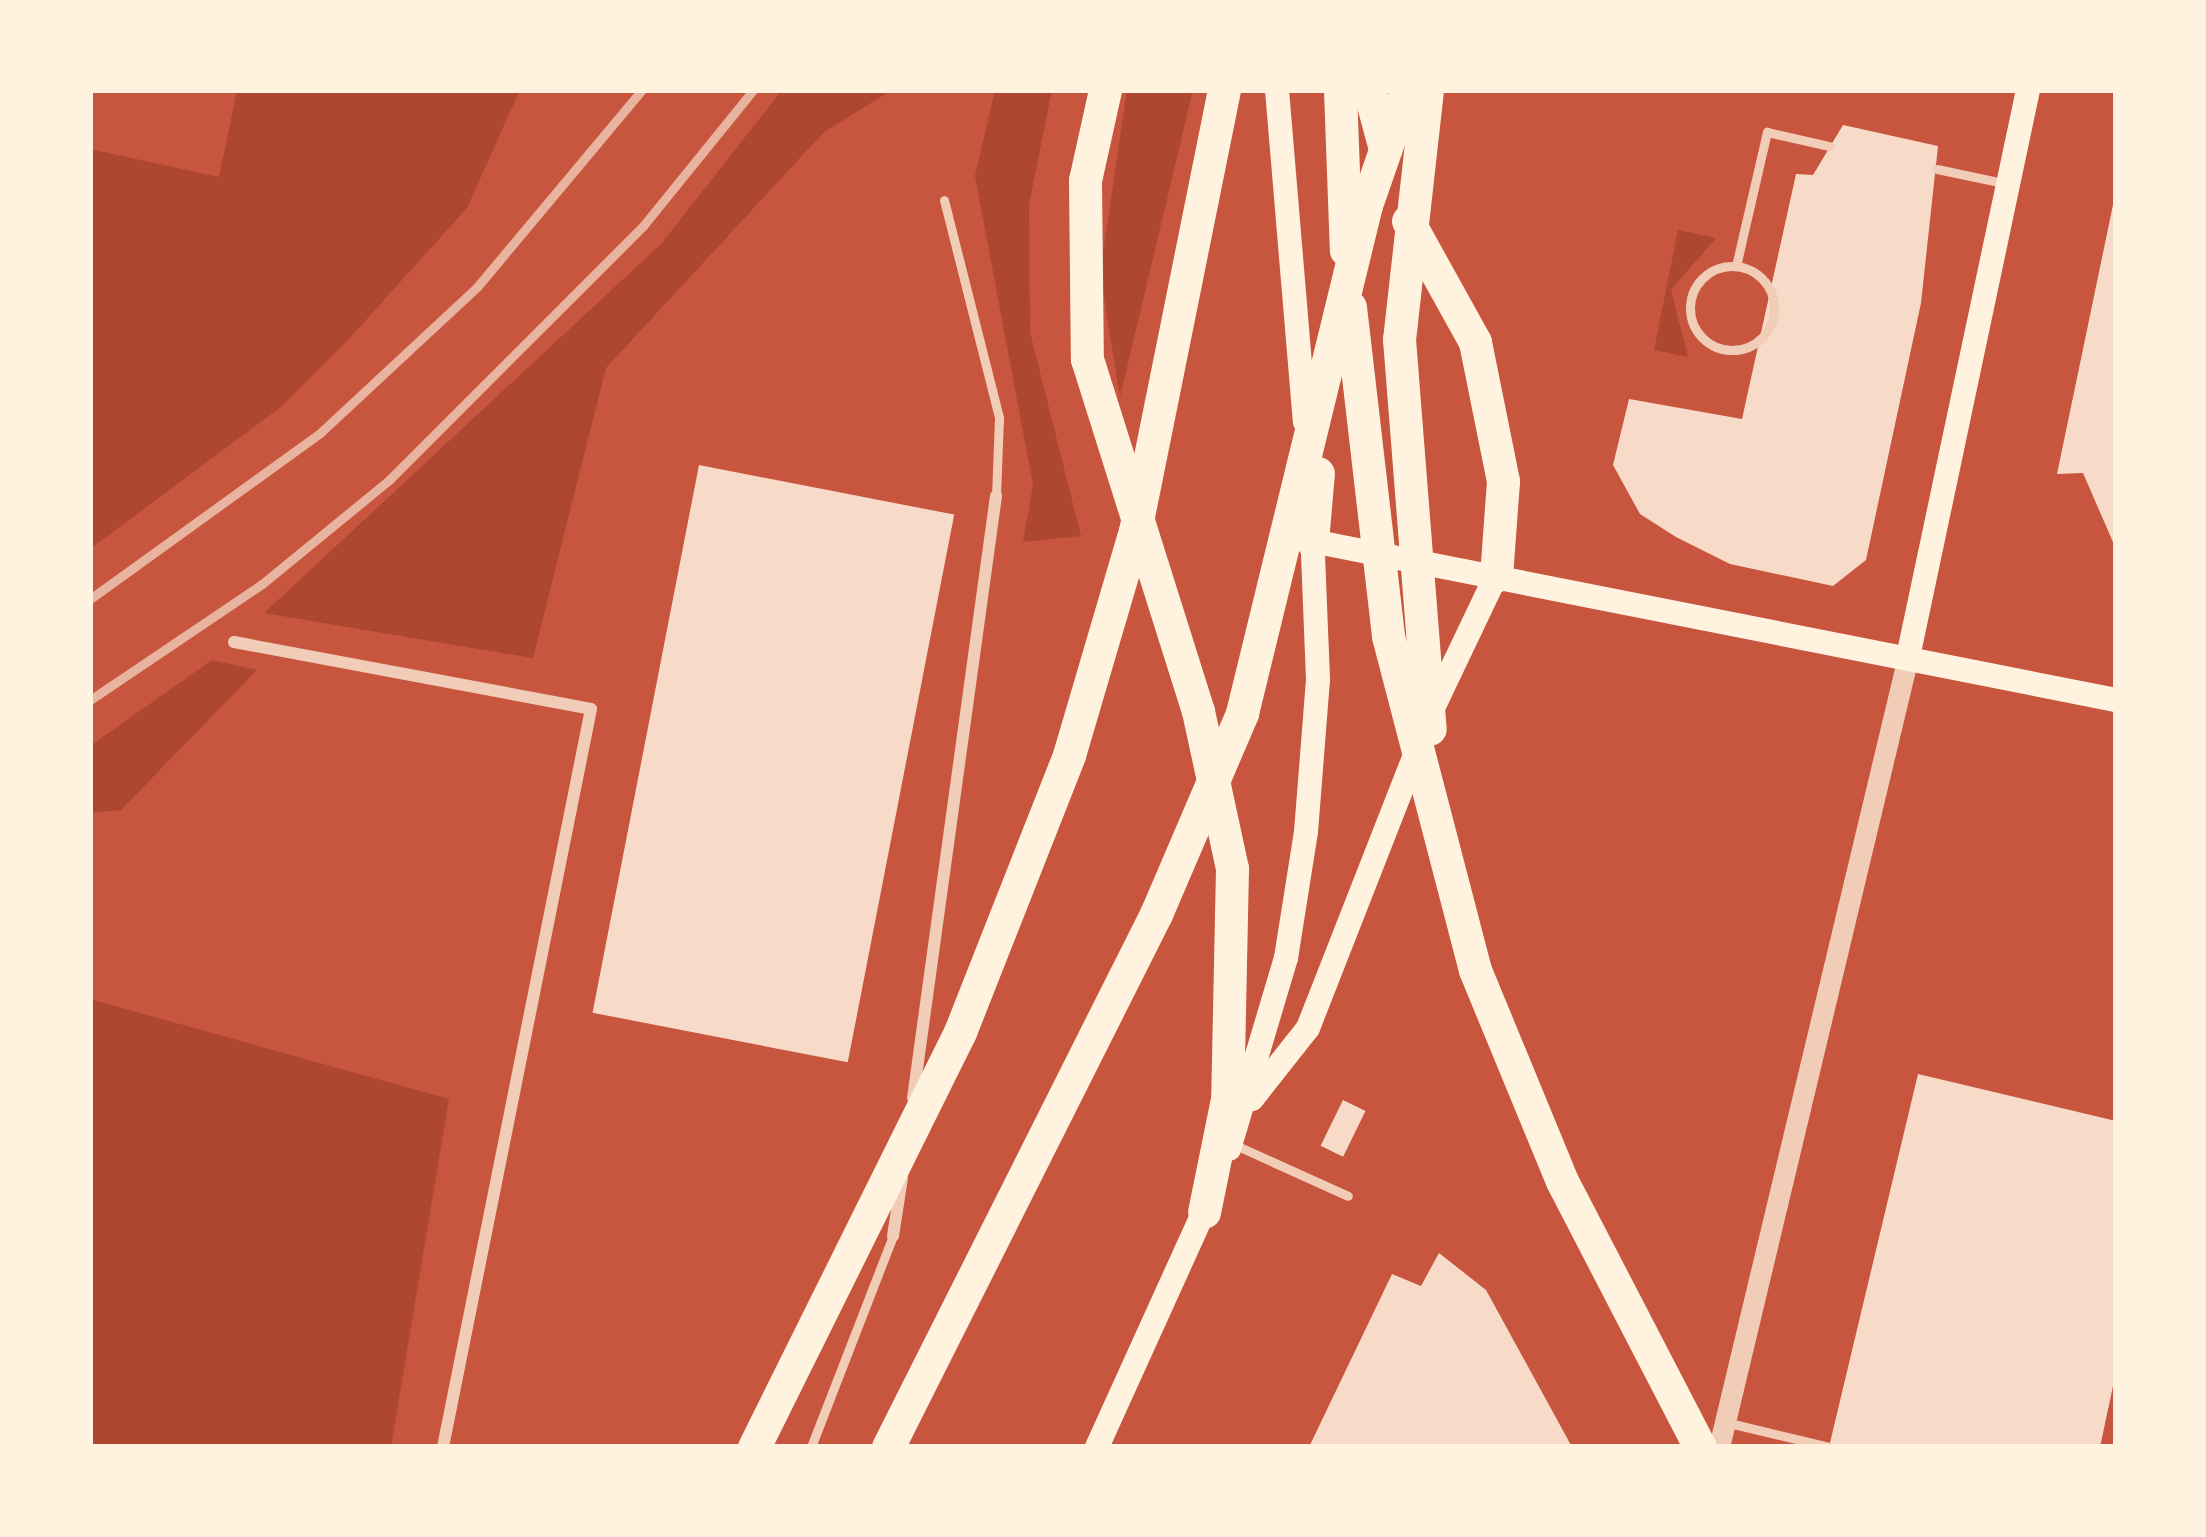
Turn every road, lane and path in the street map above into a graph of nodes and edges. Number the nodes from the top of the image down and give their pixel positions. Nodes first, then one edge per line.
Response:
1 (1105, 90) edge
2 (1224, 90) edge
3 (1277, 90) edge
4 (1340, 90) edge
5 (1368, 90) edge
6 (1406, 90) edge
7 (1427, 90) edge
8 (2028, 90) edge
9 (1829, 146) dead end
10 (1937, 169) dead end
11 (2009, 184) junction
12 (944, 200) dead end
13 (1736, 266) junction
14 (996, 496) joint
15 (1312, 541) junction
16 (1496, 576) junction
17 (234, 642) dead end
18 (1908, 657) junction
19 (2116, 700) edge
20 (1243, 1110) junction
21 (1231, 1143) junction
22 (1348, 1196) dead end
23 (1204, 1212) junction
24 (893, 1236) joint
25 (1725, 1422) junction
26 (443, 1447) edge
27 (754, 1447) edge
28 (811, 1447) edge
29 (888, 1447) edge
30 (1096, 1447) edge
31 (1697, 1447) edge
32 (1719, 1447) edge
33 (1829, 1447) edge

1 - 23 highway
2 - 27 highway
3 - 15 main road
4 - 31 highway
5 - 15 highway
5 - 16 highway
6 - 29 highway
7 - 31 highway
8 - 11 main road
9 - 13 lane
10 - 11 lane
11 - 18 main road
12 - 14 lane
13 - 13 lane
14 - 24 street
15 - 16 main road
15 - 20 main road
16 - 18 main road
16 - 20 main road
17 - 26 street
18 - 19 main road
18 - 25 street
20 - 21 main road
21 - 22 lane
21 - 23 main road
23 - 30 main road
24 - 28 lane
25 - 32 street
25 - 33 lane

